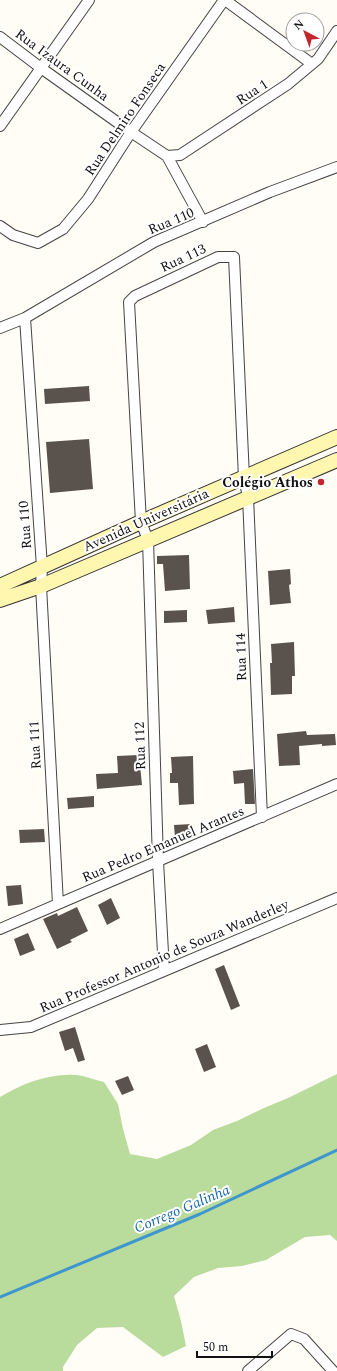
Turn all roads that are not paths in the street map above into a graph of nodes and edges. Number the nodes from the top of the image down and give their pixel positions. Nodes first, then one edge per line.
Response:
1 (89, 0) edge
2 (225, 0) edge
3 (337, 31) edge
4 (0, 37) edge
5 (312, 64) junction
6 (41, 68) junction
7 (0, 126) edge
8 (131, 132) junction
9 (167, 156) junction
10 (337, 168) edge
11 (203, 222) junction
12 (0, 226) edge
13 (25, 318) junction
14 (0, 328) edge
15 (337, 437) edge
16 (337, 460) edge
17 (244, 478) junction
18 (248, 497) junction
19 (141, 522) junction
20 (148, 540) junction
21 (42, 567) junction
22 (0, 586) edge
23 (41, 586) junction
24 (0, 600) edge
25 (337, 784) edge
26 (262, 817) junction
27 (158, 861) junction
28 (337, 898) edge
29 (58, 904) junction
30 (0, 928) edge
31 (164, 971) junction
32 (0, 1030) edge
33 (248, 1371) edge
34 (333, 1371) edge

1 - 6 street
2 - 5 street
2 - 8 street, Rua Delmiro Fonseca
3 - 5 street, Rua 1
4 - 6 street, Rua Izaura Cunha
5 - 9 street, Rua 1
6 - 7 street
6 - 8 street, Rua Izaura Cunha
8 - 9 street, Rua Izaura Cunha
8 - 12 street, Rua Delmiro Fonseca
9 - 11 street
10 - 11 street, Rua 110
11 - 13 street, Rua 110
13 - 14 street, Rua 110
13 - 21 street, Rua 110
15 - 17 street, Avenida Universitária
16 - 18 street, Avenida Universitária
17 - 18 street, Rua 113
17 - 19 street, Avenida Universitária
17 - 19 street, Rua 113
18 - 20 street, Avenida Universitária
18 - 26 street, Rua 114
19 - 20 street, Rua 112
19 - 21 street, Avenida Universitária
20 - 23 street, Avenida Universitária
20 - 27 street, Rua 112
21 - 22 street, Avenida Universitária
21 - 23 street, Rua 110
23 - 24 street, Avenida Universitária
23 - 29 street, Rua 111
25 - 26 street, Rua Pedro Emanuel Arantes
26 - 27 street, Rua Pedro Emanuel Arantes
27 - 29 street, Rua Pedro Emanuel Arantes
27 - 31 street, Rua 112
28 - 31 street, Rua Professor Antonio de Souza Wanderley
29 - 30 street, Rua Pedro Emanuel Arantes
31 - 32 street, Rua Professor Antonio de Souza Wanderley
33 - 34 street

